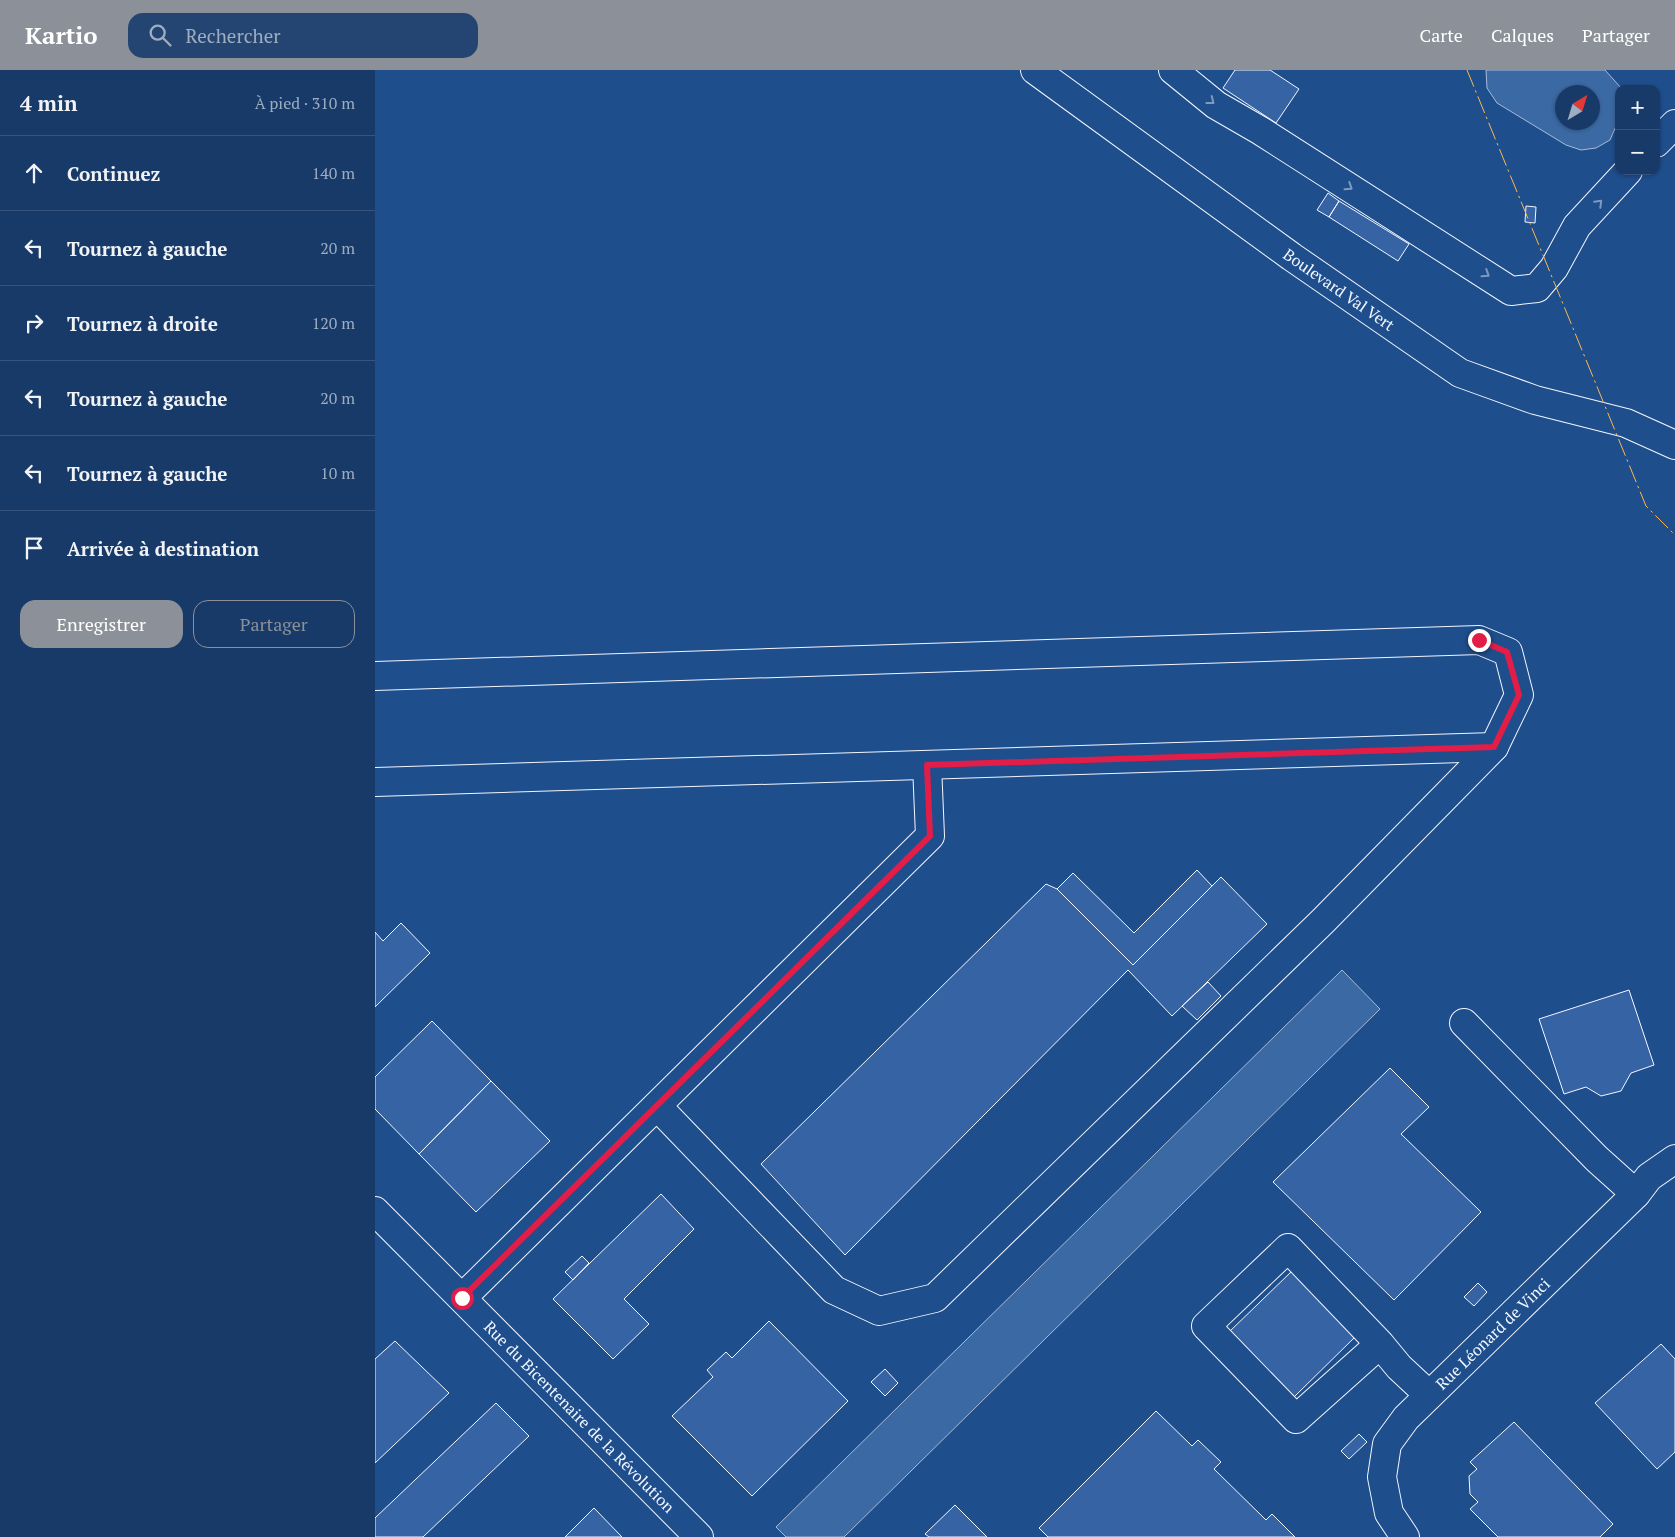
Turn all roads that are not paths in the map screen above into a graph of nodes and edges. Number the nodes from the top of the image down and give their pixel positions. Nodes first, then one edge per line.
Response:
1 (1035, 70) edge
2 (1173, 70) edge
3 (1675, 124) edge
4 (1660, 139) edge
5 (1624, 175) edge
6 (1675, 445) edge
7 (375, 676) edge
8 (1494, 747) junction
9 (927, 765) junction
10 (375, 782) edge
11 (1464, 1023) dead end
12 (657, 1106) junction
13 (1675, 1159) edge
14 (1636, 1194) junction
15 (375, 1211) edge
16 (462, 1298) junction
17 (1380, 1344) junction
18 (1429, 1395) junction
19 (699, 1537) edge
20 (1405, 1537) edge

1 - 6 street, Boulevard Val Vert
2 -> 5 street
3 - 4 street
7 - 8 street
8 - 9 street
8 - 12 street
9 - 10 street
9 - 12 street
11 - 14 street
12 - 16 street
13 - 14 street, Rue Léonard de Vinci
14 - 18 street, Rue Léonard de Vinci
15 - 16 street, Rue du Bicentenaire de la Révolution
16 - 19 street, Rue du Bicentenaire de la Révolution
17 - 17 street
17 - 18 street
18 - 20 street, Rue Léonard de Vinci

